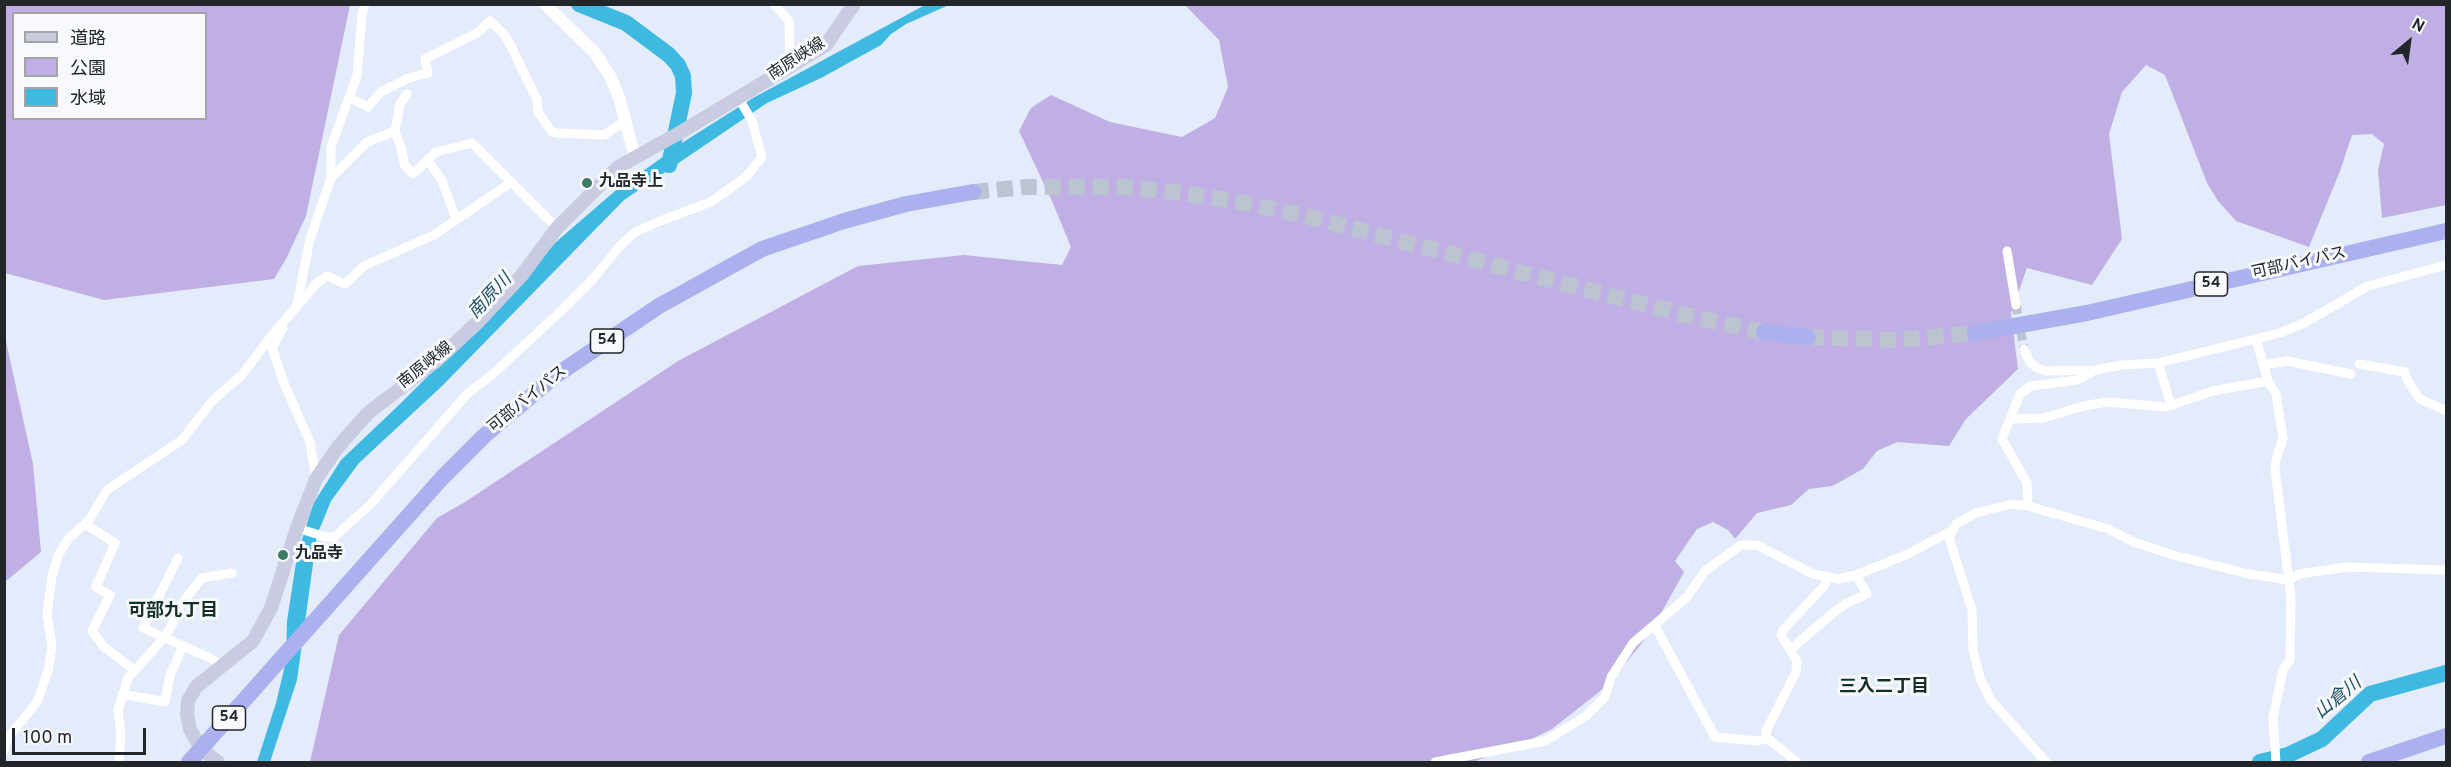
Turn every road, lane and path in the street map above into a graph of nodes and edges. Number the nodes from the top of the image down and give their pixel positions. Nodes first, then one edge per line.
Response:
1 (365, 4) edge
2 (545, 4) edge
3 (774, 4) edge
4 (854, 4) edge
5 (790, 67) junction
6 (407, 94) dead end
7 (350, 98) junction
8 (739, 100) junction
9 (625, 122) junction
10 (395, 131) junction
11 (635, 158) junction
12 (428, 160) junction
13 (331, 178) junction
14 (510, 183) junction
15 (973, 192) tunnel mouth
16 (456, 219) junction
17 (557, 228) junction
18 (2446, 231) edge
19 (2007, 251) dead end
20 (2446, 265) edge
21 (2016, 305) tunnel mouth
22 (296, 307) junction
23 (284, 321) junction
24 (1764, 332) tunnel mouth
25 (1975, 333) tunnel mouth
26 (1808, 337) tunnel mouth
27 (2256, 339) junction
28 (2024, 349) tunnel mouth
29 (2158, 363) junction
30 (2359, 364) dead end
31 (2264, 365) junction
32 (2095, 370) junction
33 (2350, 374) dead end
34 (2268, 381) junction
35 (2171, 405) junction
36 (2446, 411) edge
37 (2011, 419) junction
38 (316, 479) junction
39 (2028, 506) junction
40 (86, 524) junction
41 (300, 529) junction
42 (1953, 530) junction
43 (178, 558) dead end
44 (2446, 570) edge
45 (232, 573) dead end
46 (1856, 574) junction
47 (1827, 577) junction
48 (2289, 580) junction
49 (1655, 626) junction
50 (164, 638) junction
51 (183, 646) junction
52 (1790, 650) junction
53 (129, 666) dead end
54 (223, 666) junction
55 (122, 694) junction
56 (2446, 736) edge
57 (1767, 738) junction
58 (201, 749) junction
59 (4, 751) edge
60 (119, 762) edge
61 (189, 762) edge
62 (218, 762) edge
63 (1436, 762) edge
64 (1797, 762) edge
65 (2046, 762) edge
66 (2276, 762) edge
67 (2373, 762) edge

1 - 7 street
2 - 9 street
3 - 5 street
4 - 5 main road, 南原峡線
5 - 8 main road, 南原峡線
6 - 10 street
7 - 9 street
7 - 13 street
8 - 11 main road, 南原峡線
8 - 41 street
9 - 11 street
10 - 12 street
10 - 13 street
11 - 17 main road, 南原峡線
12 - 14 street
12 - 16 street
13 - 22 street
14 - 16 street
14 - 17 street
15 - 58 highway, 可部バイパス / 54
16 - 22 street
17 - 38 main road, 南原峡線
18 - 25 highway, 可部バイパス / 54
19 - 21 street
20 - 27 street
22 - 23 street
23 - 38 street
23 - 40 street
24 - 26 highway
27 - 29 street
27 - 31 street
28 - 32 street
29 - 32 street
29 - 35 street
30 - 36 street
31 - 33 street
31 - 34 street
32 - 37 street
34 - 35 street
34 - 48 street
35 - 37 street
37 - 39 street
38 - 41 main road, 南原峡線
39 - 42 street
39 - 48 street
40 - 53 street
40 - 59 street
41 - 54 main road, 南原峡線
42 - 46 street
42 - 65 street
43 - 50 street
44 - 48 street
45 - 50 street
46 - 47 street
46 - 52 street
47 - 49 street
47 - 52 street
48 - 66 street
49 - 57 street
49 - 63 street
50 - 51 street
50 - 55 street
51 - 54 street
51 - 55 street
52 - 57 street
54 - 58 main road, 南原峡線
55 - 60 street
56 - 67 highway
57 - 64 street
58 - 61 highway, 可部バイパス / 54
58 - 62 main road, 南原峡線

